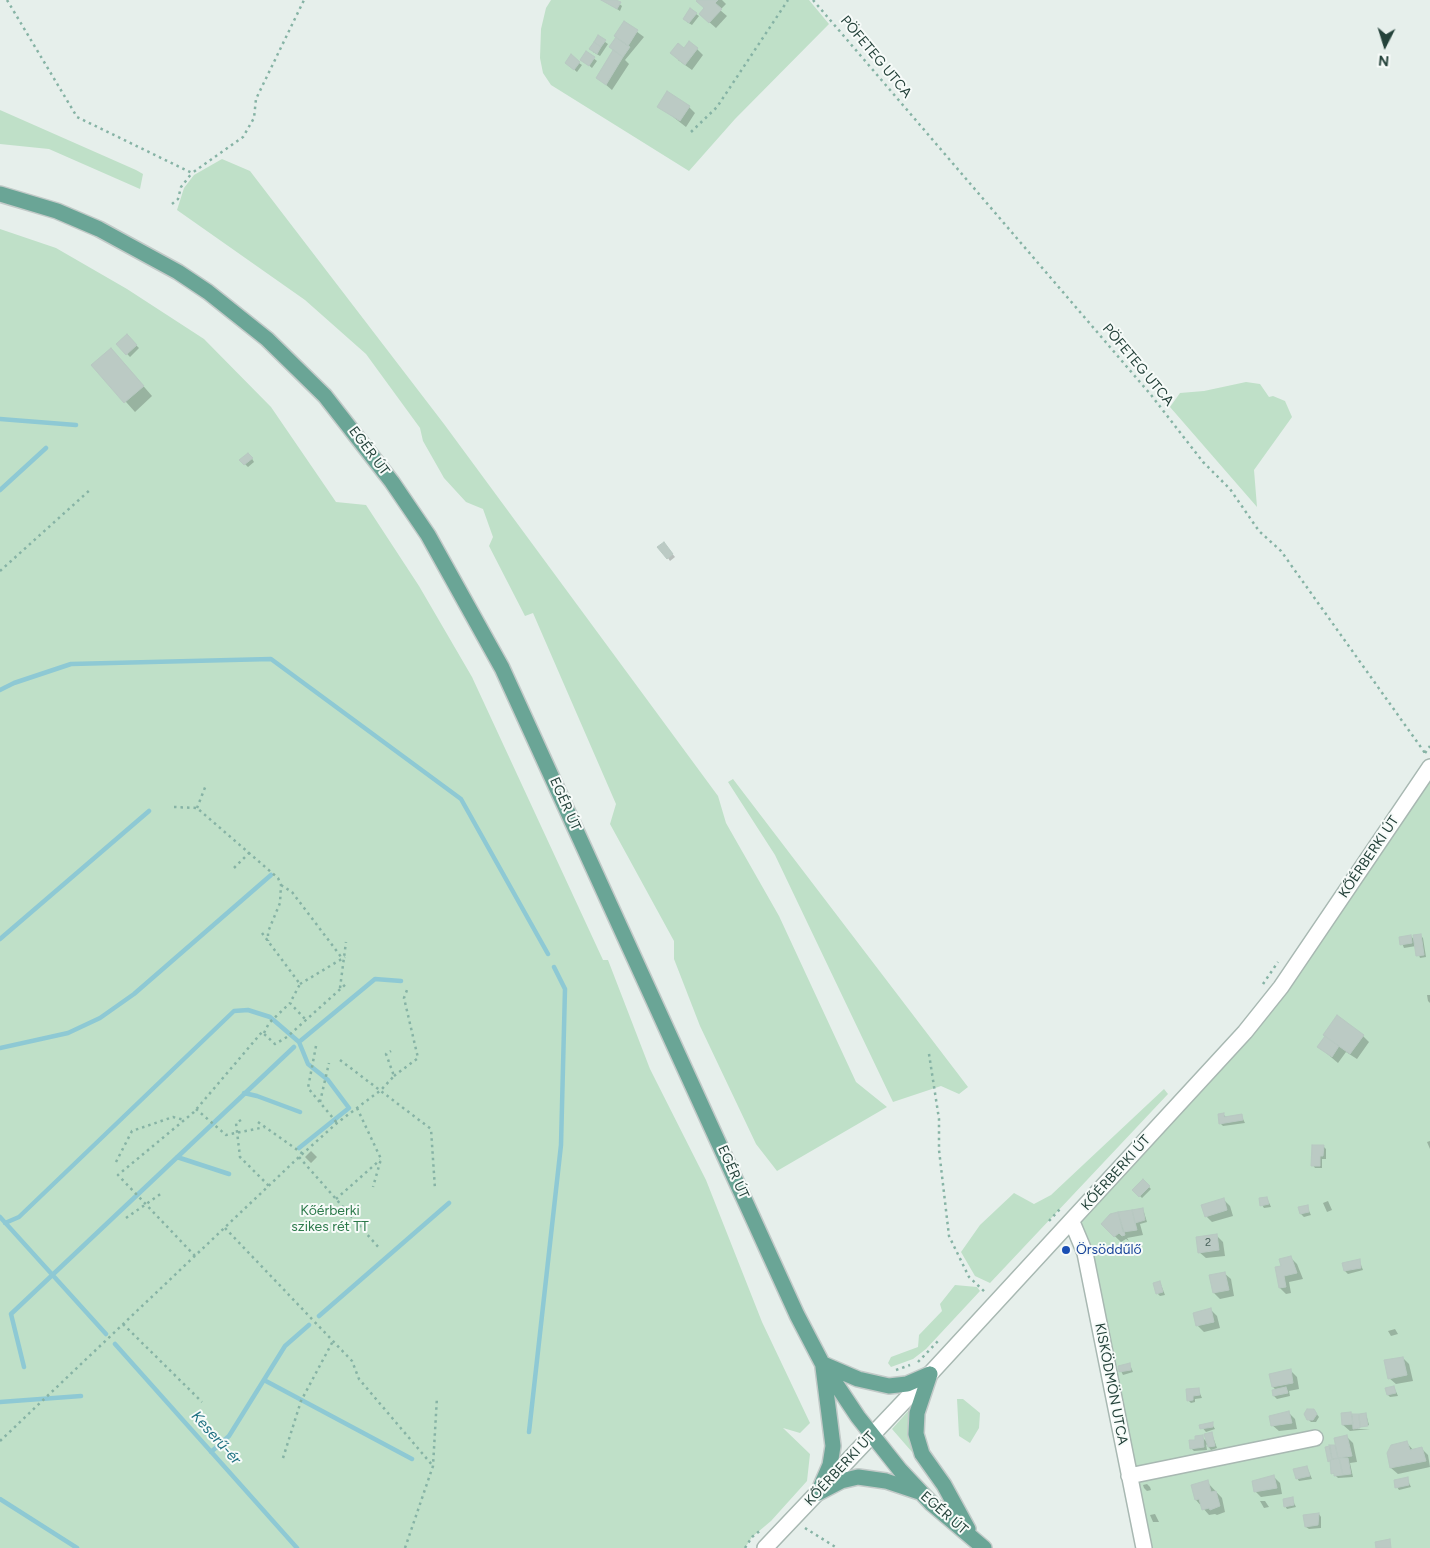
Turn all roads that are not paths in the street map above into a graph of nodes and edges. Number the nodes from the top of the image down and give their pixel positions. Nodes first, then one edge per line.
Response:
1 (0, 194) edge
2 (1425, 760) edge
3 (1072, 1222) junction
4 (822, 1364) junction
5 (930, 1374) junction
6 (872, 1435) junction
7 (1316, 1438) dead end
8 (1129, 1476) junction
9 (919, 1492) junction
10 (818, 1493) junction
11 (978, 1543) edge
12 (765, 1548) edge
13 (1144, 1548) edge

1 - 4 main road, EGÉR ÚT
2 - 3 street, KŐÉRBERKI ÚT
3 - 5 street, KŐÉRBERKI ÚT
3 - 8 street, KISKÖDMÖN UTCA
4 - 5 main road
4 - 6 main road, EGÉR ÚT
4 - 10 main road
5 - 6 street, KŐÉRBERKI ÚT
5 - 11 main road
6 - 9 main road, EGÉR ÚT
6 - 10 street, KŐÉRBERKI ÚT
7 - 8 street
8 - 13 street, KISKÖDMÖN UTCA
9 - 10 main road
9 - 11 main road, EGÉR ÚT
10 - 12 street, KŐÉRBERKI ÚT

